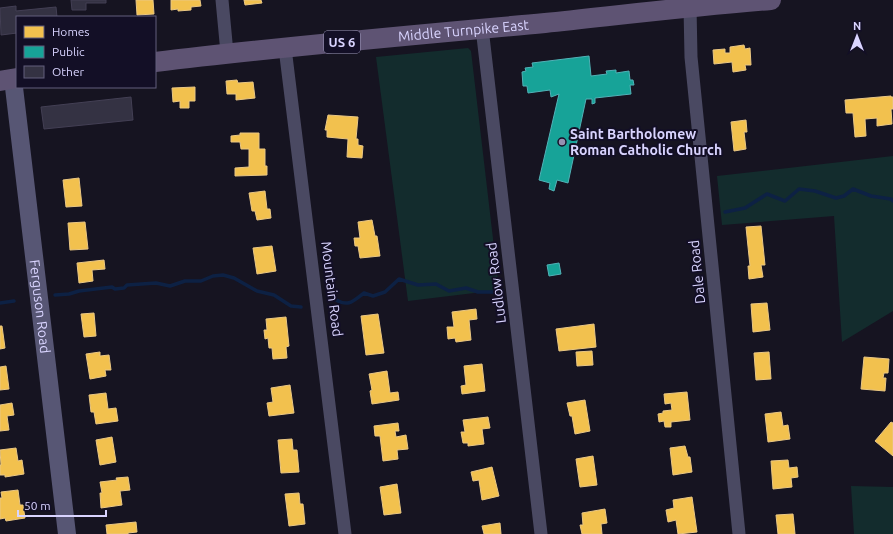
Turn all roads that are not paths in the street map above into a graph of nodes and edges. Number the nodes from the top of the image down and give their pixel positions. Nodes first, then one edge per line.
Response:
1 (222, 0) edge
2 (771, 0) edge
3 (702, 4) edge
4 (482, 28) junction
5 (285, 48) junction
6 (227, 53) junction
7 (156, 62) edge
8 (10, 79) edge
9 (67, 534) edge
10 (345, 534) edge
11 (541, 534) edge
12 (739, 534) edge

1 - 6 street
2 - 3 main road, Middle Turnpike East / US 6
3 - 4 main road, Middle Turnpike East / US 6
3 - 12 street, Dale Road
4 - 5 main road, Middle Turnpike East / US 6
4 - 11 street, Ludlow Road
5 - 6 main road, Middle Turnpike East / US 6
5 - 10 street, Mountain Road
6 - 7 main road, Middle Turnpike East / US 6
8 - 9 street, Ferguson Road

